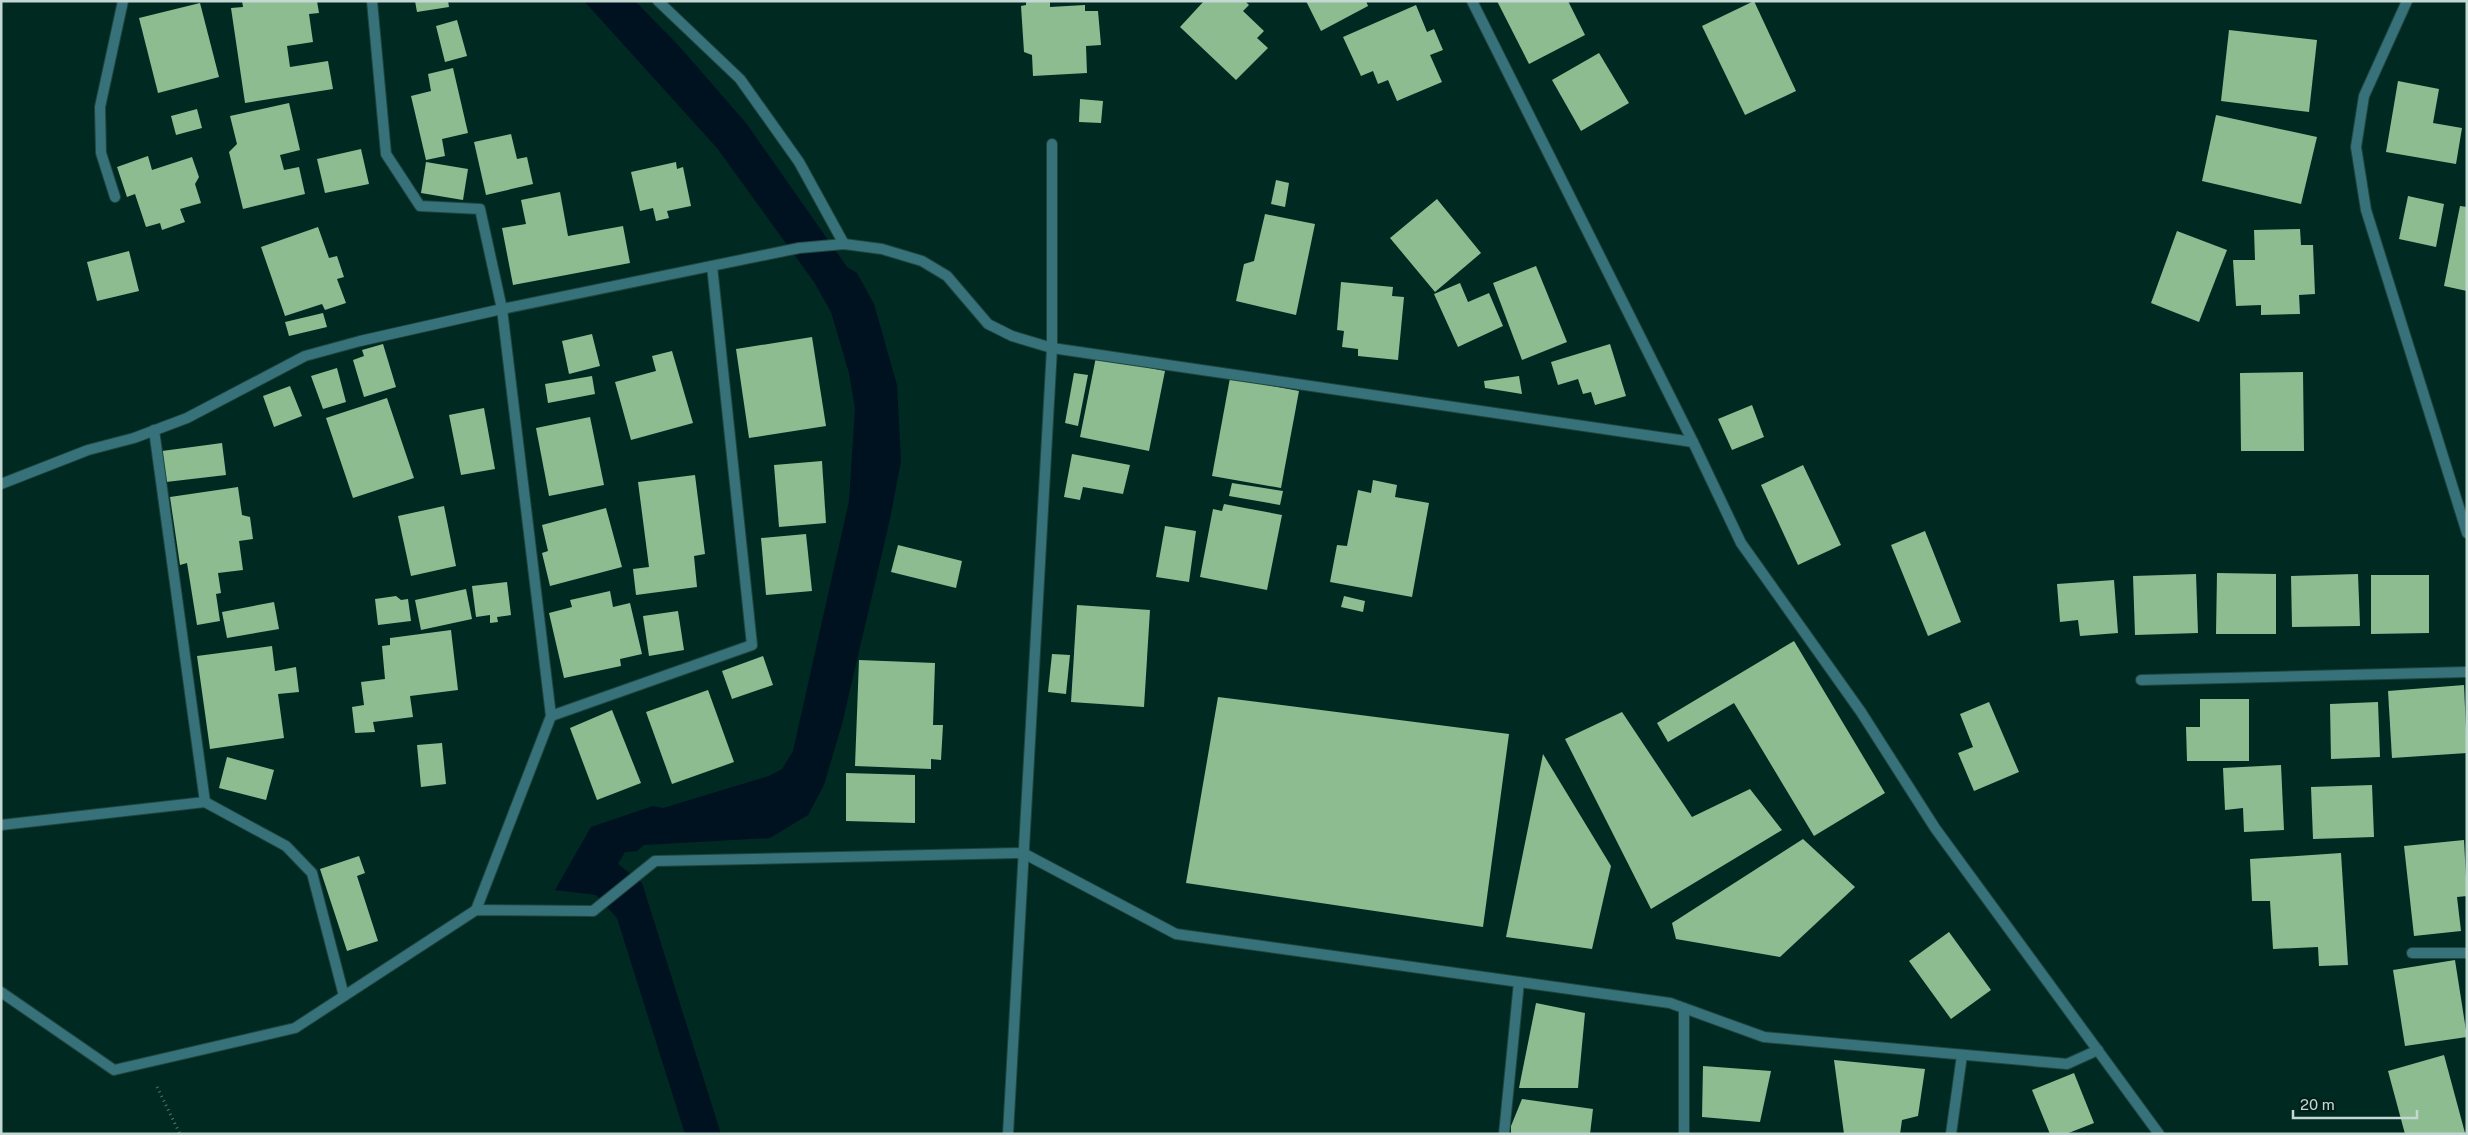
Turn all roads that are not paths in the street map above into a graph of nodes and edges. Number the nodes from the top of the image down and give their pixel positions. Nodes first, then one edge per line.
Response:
1 (123, 1) edge
2 (372, 1) edge
3 (658, 1) edge
4 (1472, 1) edge
5 (2408, 1) edge
6 (1052, 144) dead end
7 (115, 197) dead end
8 (844, 244) junction
9 (712, 266) junction
10 (502, 309) junction
11 (1052, 348) junction
12 (154, 430) junction
13 (1693, 442) junction
14 (1, 484) edge
15 (2467, 533) edge
16 (2467, 672) edge
17 (2142, 680) dead end
18 (551, 716) junction
19 (205, 802) junction
20 (1, 825) edge
21 (1023, 853) junction
22 (476, 910) junction
23 (2412, 953) dead end
24 (2467, 953) edge
25 (1519, 982) junction
26 (1, 992) edge
27 (344, 996) junction
28 (1684, 1008) junction
29 (2098, 1050) junction
30 (1962, 1055) junction
31 (1008, 1134) edge
32 (1504, 1134) edge
33 (1684, 1134) edge
34 (1951, 1134) edge
35 (2159, 1134) edge

1 - 7 street
2 - 10 street
3 - 8 street
4 - 13 street
5 - 15 street
6 - 11 street
8 - 9 street
8 - 11 street
9 - 10 street
9 - 18 street
10 - 12 street
10 - 18 street
11 - 13 street
11 - 21 street
12 - 14 street
12 - 19 street
13 - 29 street
16 - 17 street
18 - 22 street
19 - 20 street
19 - 27 street
21 - 22 street
21 - 25 street
21 - 31 street
22 - 27 street
23 - 24 street
25 - 28 street
25 - 32 street
26 - 27 street
28 - 30 street
28 - 33 street
29 - 30 street
29 - 35 street
30 - 34 street

